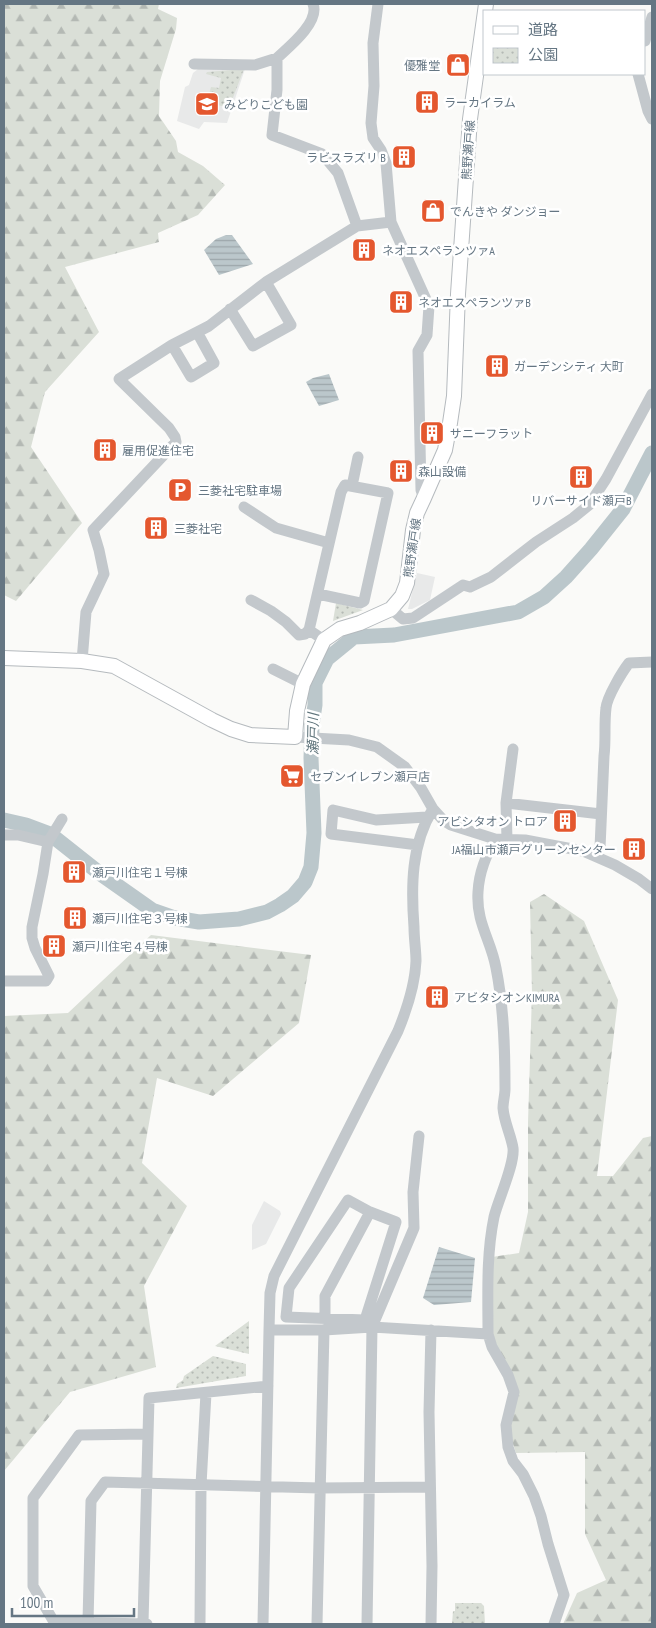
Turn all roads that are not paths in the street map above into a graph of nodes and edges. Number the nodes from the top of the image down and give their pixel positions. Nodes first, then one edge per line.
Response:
1 (313, 4) edge
2 (378, 4) edge
3 (652, 17) edge
4 (483, 26) edge
5 (646, 38) edge
6 (277, 58) junction
7 (194, 64) dead end
8 (638, 75) edge
9 (652, 119) edge
10 (392, 222) junction
11 (357, 226) junction
12 (266, 282) junction
13 (230, 309) junction
14 (197, 332) junction
15 (172, 346) junction
16 (652, 394) edge
17 (358, 458) dead end
18 (352, 486) junction
19 (424, 498) junction
20 (244, 507) dead end
21 (329, 543) junction
22 (318, 594) junction
23 (251, 600) dead end
24 (391, 609) junction
25 (309, 630) junction
26 (324, 640) junction
27 (4, 658) edge
28 (82, 661) junction
29 (652, 662) edge
30 (273, 669) dead end
31 (303, 684) junction
32 (299, 737) junction
33 (513, 749) dead end
34 (506, 803) junction
35 (430, 813) junction
36 (601, 814) junction
37 (62, 819) dead end
38 (4, 835) edge
39 (49, 839) junction
40 (501, 839) junction
41 (418, 845) junction
42 (595, 856) junction
43 (652, 889) edge
44 (4, 981) edge
45 (419, 1136) dead end
46 (370, 1212) junction
47 (325, 1325) junction
48 (369, 1325) junction
49 (269, 1330) junction
50 (431, 1330) junction
51 (488, 1334) junction
52 (268, 1386) junction
53 (206, 1393) junction
54 (147, 1434) junction
55 (147, 1483) junction
56 (201, 1485) junction
57 (265, 1485) junction
58 (370, 1486) junction
59 (430, 1487) junction
60 (320, 1488) junction
61 (88, 1622) junction
62 (145, 1624) edge
63 (200, 1624) edge
64 (263, 1624) edge
65 (317, 1624) edge
66 (367, 1624) edge
67 (431, 1624) edge
68 (554, 1624) edge

1 - 6 street
2 - 10 street
3 - 5 street
4 - 19 main road, 熊野瀬戸線
6 - 7 street
6 - 11 street
8 - 9 street
10 - 11 street
10 - 19 street
11 - 12 street
12 - 13 street
12 - 13 street
13 - 14 street
14 - 15 street
14 - 15 street
15 - 28 street
16 - 24 street
17 - 18 street
18 - 21 street
18 - 22 street
19 - 24 main road, 熊野瀬戸線
20 - 21 street
21 - 22 street
22 - 25 street
23 - 25 street
24 - 26 main road
25 - 26 street
26 - 31 main road
27 - 28 main road
28 - 32 main road
29 - 36 street
30 - 31 street
31 - 32 main road
32 - 35 street
33 - 34 street
34 - 36 street
34 - 40 street
35 - 40 street
35 - 41 street
35 - 41 street
36 - 42 street
37 - 39 street
38 - 39 street
39 - 44 street
40 - 42 street
40 - 51 street
41 - 49 street
42 - 43 street
45 - 48 street
46 - 47 street
46 - 47 street
46 - 48 street
47 - 48 street
47 - 49 street
47 - 60 street
48 - 50 street
48 - 58 street
49 - 52 street
50 - 51 street
50 - 59 street
51 - 68 street
52 - 53 street
52 - 57 street
53 - 54 street
53 - 56 street
54 - 55 street
54 - 61 street
55 - 56 street
55 - 61 street
55 - 62 street
56 - 57 street
56 - 63 street
57 - 60 street
57 - 64 street
58 - 59 street
58 - 60 street
58 - 66 street
59 - 67 street
60 - 65 street
61 - 62 street

